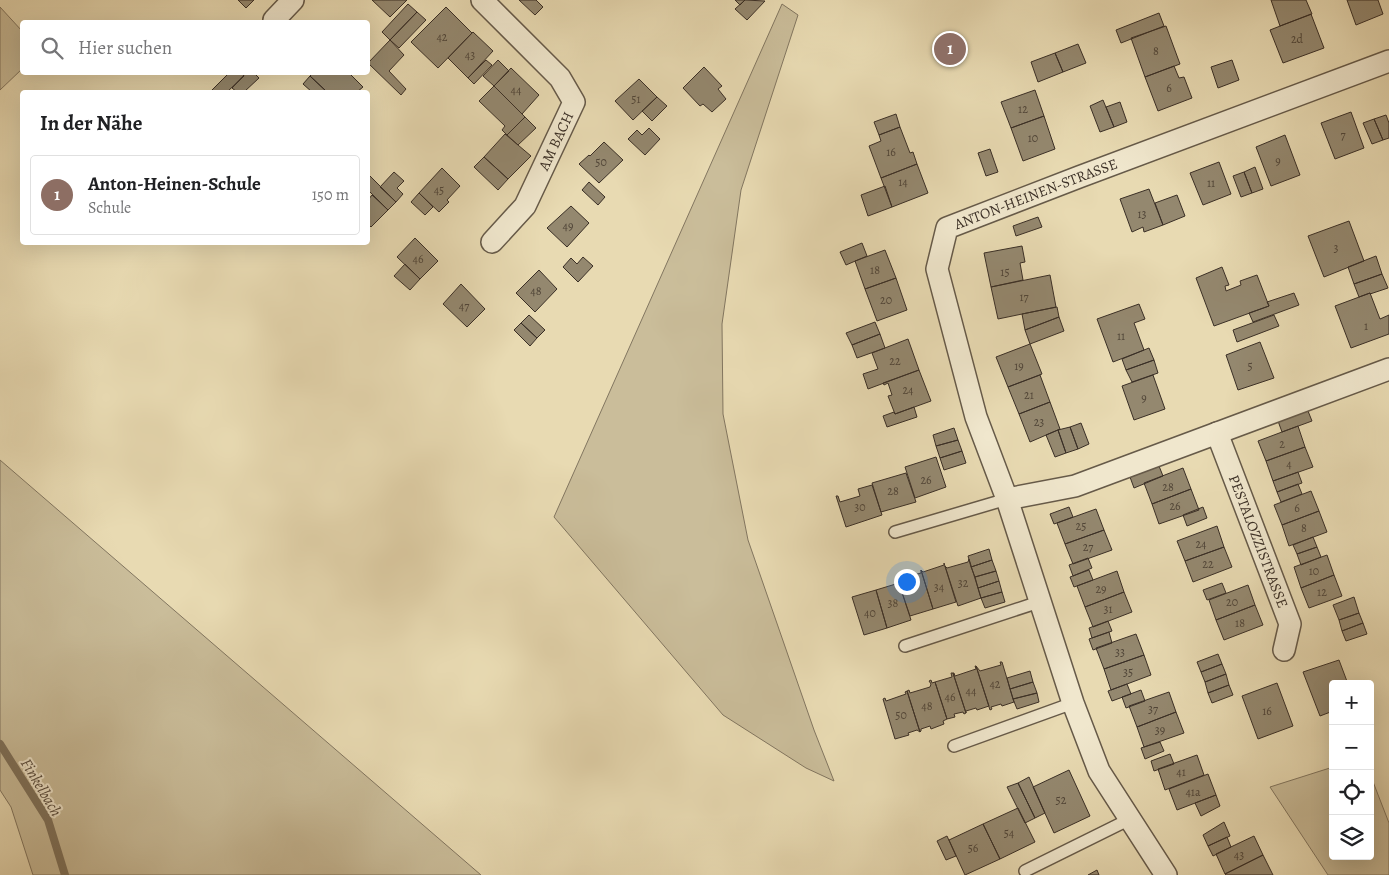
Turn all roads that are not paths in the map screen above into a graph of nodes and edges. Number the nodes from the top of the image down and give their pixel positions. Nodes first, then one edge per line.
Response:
1 (294, 0) edge
2 (482, 0) edge
3 (274, 20) dead end
4 (1389, 61) edge
5 (492, 242) dead end
6 (1389, 368) edge
7 (1218, 433) junction
8 (1007, 499) junction
9 (895, 532) dead end
10 (1039, 602) junction
11 (906, 646) dead end
12 (1284, 650) dead end
13 (1072, 703) junction
14 (954, 746) dead end
15 (1130, 819) junction
16 (1024, 871) dead end
17 (1166, 875) edge

1 - 3 street
2 - 5 street, AM BACH
4 - 8 street, ANTON-HEINEN-STRASSE
6 - 7 street
7 - 8 street
7 - 12 street, PESTALOZZISTRASSE
8 - 9 lane
8 - 10 street, ANTON-HEINEN-STRASSE
10 - 11 lane
10 - 13 street, ANTON-HEINEN-STRASSE
13 - 14 lane
13 - 15 street, ANTON-HEINEN-STRASSE
15 - 16 lane
15 - 17 street, ANTON-HEINEN-STRASSE

